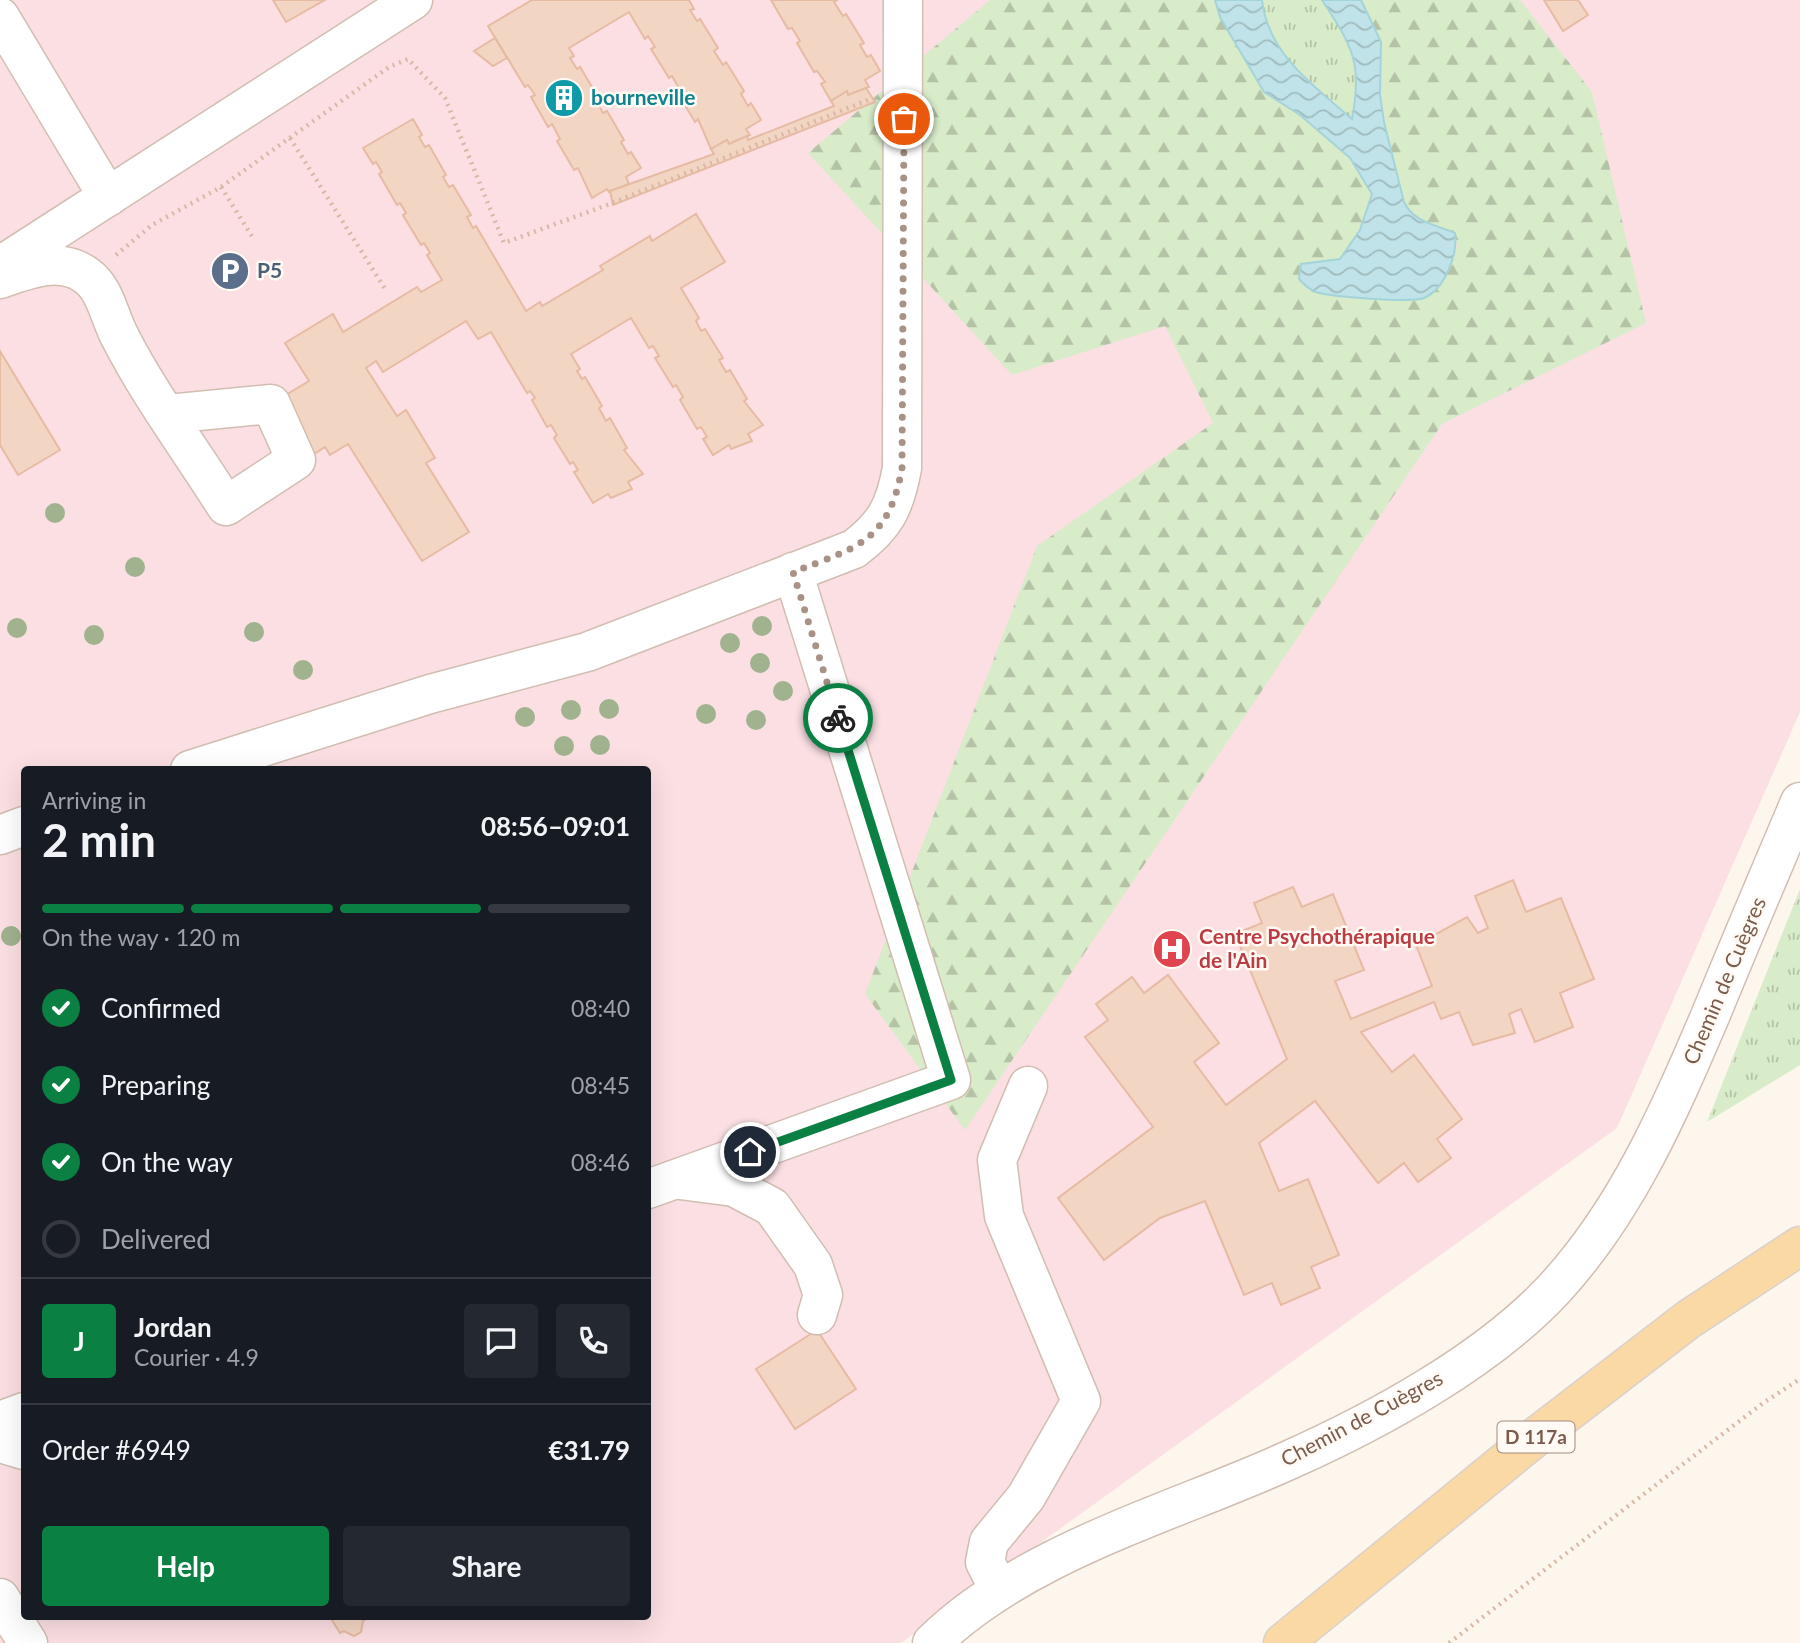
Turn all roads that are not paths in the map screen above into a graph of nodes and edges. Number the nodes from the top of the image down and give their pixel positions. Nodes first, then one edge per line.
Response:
1 (413, 0) edge
2 (903, 0) edge
3 (0, 17) edge
4 (108, 197) junction
5 (0, 266) edge
6 (0, 279) edge
7 (168, 414) dead end
8 (793, 572) junction
9 (203, 766) edge
10 (1800, 802) edge
11 (21, 827) edge
12 (0, 835) edge
13 (1028, 1086) dead end
14 (661, 1184) edge
15 (1800, 1246) edge
16 (817, 1315) dead end
17 (21, 1413) edge
18 (0, 1421) edge
19 (0, 1443) edge
20 (21, 1449) edge
21 (999, 1589) junction
22 (0, 1598) edge
23 (28, 1643) edge
24 (932, 1643) edge
25 (1283, 1643) edge

1 - 4 street
2 - 8 street
3 - 4 street
4 - 5 street
6 - 7 street
8 - 9 street
8 - 14 street
10 - 21 street, Chemin de Cuègres
11 - 12 street
13 - 21 street
14 - 16 street
15 - 25 main road, D 117a
17 - 18 street
19 - 20 street
21 - 24 street, Chemin de Cuègres
22 - 23 street

